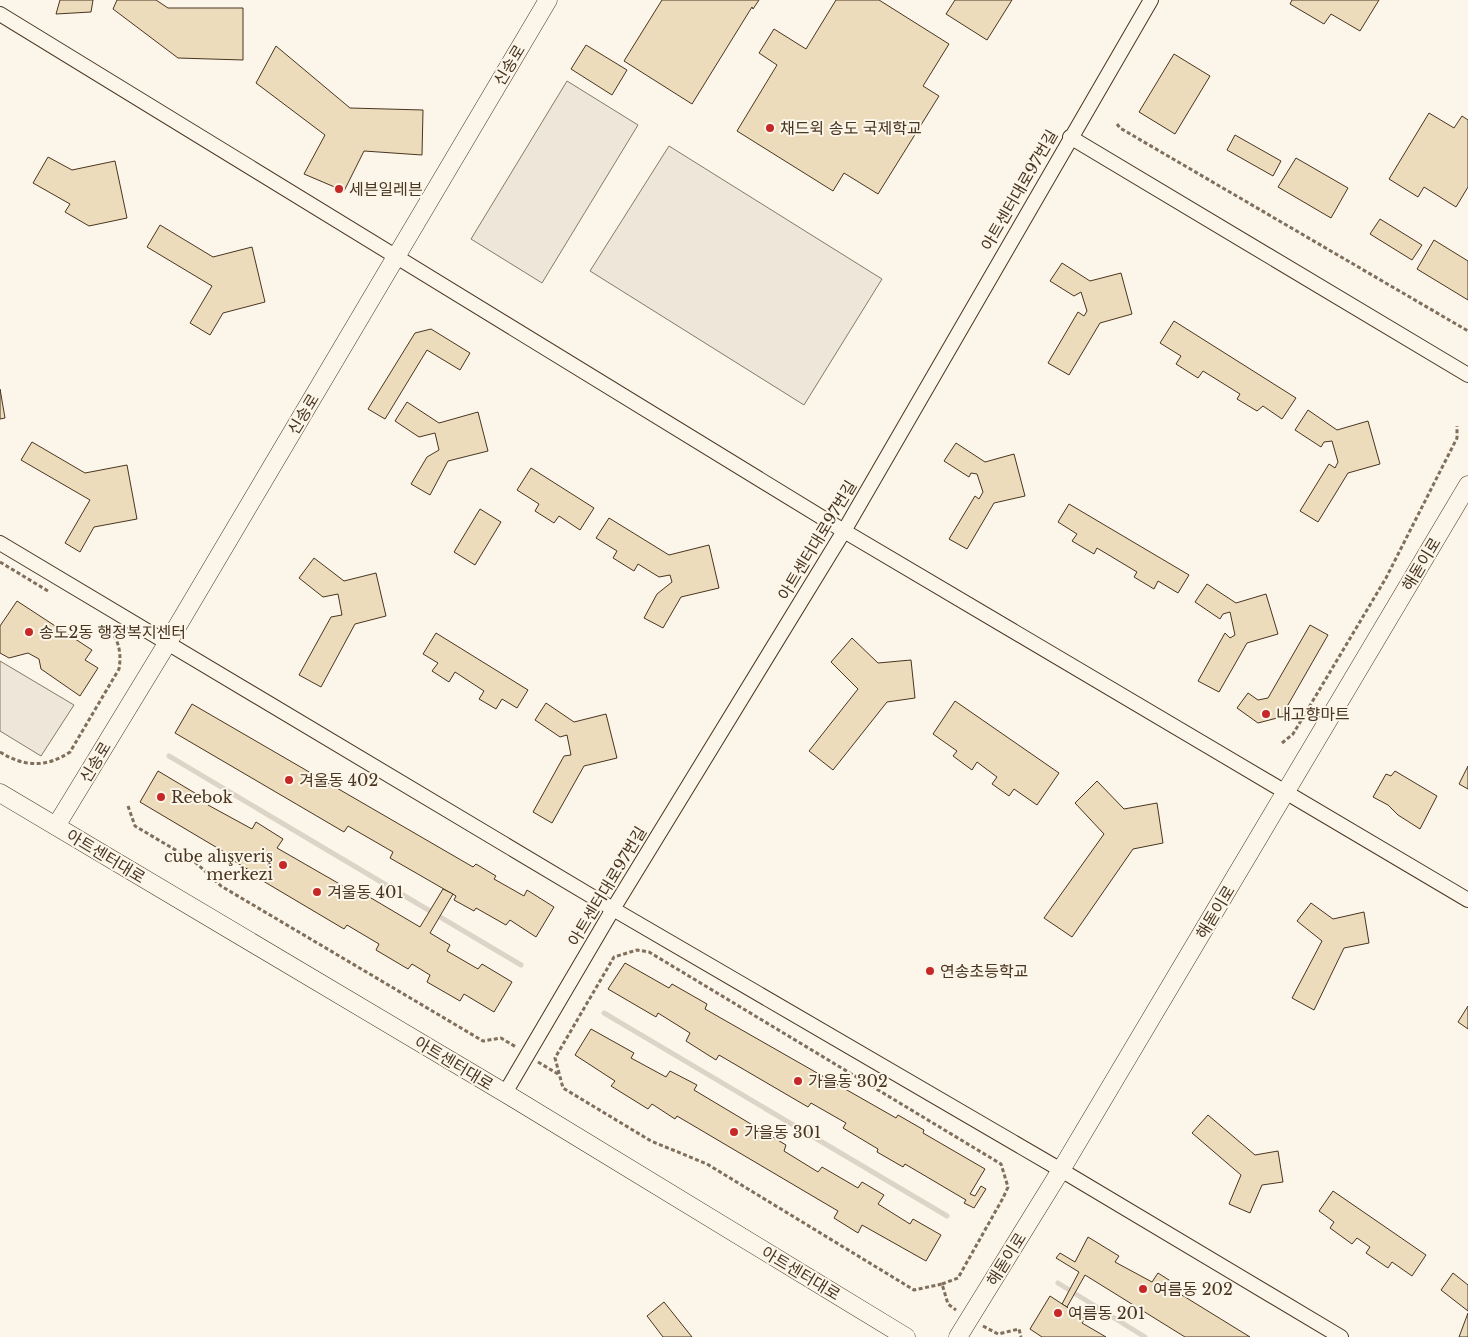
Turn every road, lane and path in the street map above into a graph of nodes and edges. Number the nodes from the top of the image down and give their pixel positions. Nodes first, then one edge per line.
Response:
1 (548, 0) edge
2 (1151, 0) edge
3 (0, 14) edge
4 (1117, 124) dead end
5 (1070, 137) junction
6 (396, 258) junction
7 (1468, 331) edge
8 (1468, 375) edge
9 (1457, 426) dead end
10 (1468, 485) edge
11 (844, 531) junction
12 (0, 543) edge
13 (0, 562) edge
14 (57, 596) dead end
15 (98, 620) dead end
16 (168, 642) junction
17 (1282, 743) dead end
18 (0, 752) edge
19 (1287, 792) junction
20 (0, 794) edge
21 (128, 806) dead end
22 (56, 826) junction
23 (1468, 900) edge
24 (613, 909) junction
25 (515, 1047) dead end
26 (546, 1067) dead end
27 (559, 1074) junction
28 (505, 1093) junction
29 (1061, 1170) junction
30 (942, 1284) junction
31 (956, 1309) dead end
32 (991, 1331) dead end
33 (906, 1337) edge
34 (958, 1337) edge
35 (1021, 1337) edge
36 (1341, 1337) edge

1 - 6 street, 신송로
2 - 5 street, 아트센터대로97번길
3 - 6 street
4 - 7 path
5 - 8 street
5 - 11 street, 아트센터대로97번길
6 - 11 street
6 - 16 street, 신송로
9 - 17 path
10 - 19 street, 해돋이로
11 - 19 street
11 - 24 street, 아트센터대로97번길
12 - 16 street
13 - 14 path
15 - 18 path
16 - 22 street, 신송로
16 - 24 street
19 - 23 street
19 - 29 street, 해돋이로
20 - 22 street, 아트센터대로
21 - 25 path
22 - 28 street, 아트센터대로
24 - 28 street, 아트센터대로97번길
24 - 29 street
26 - 27 path
27 - 30 path
27 - 30 path
28 - 33 street, 아트센터대로
29 - 34 street, 해돋이로
29 - 36 street
30 - 31 path
32 - 35 path

